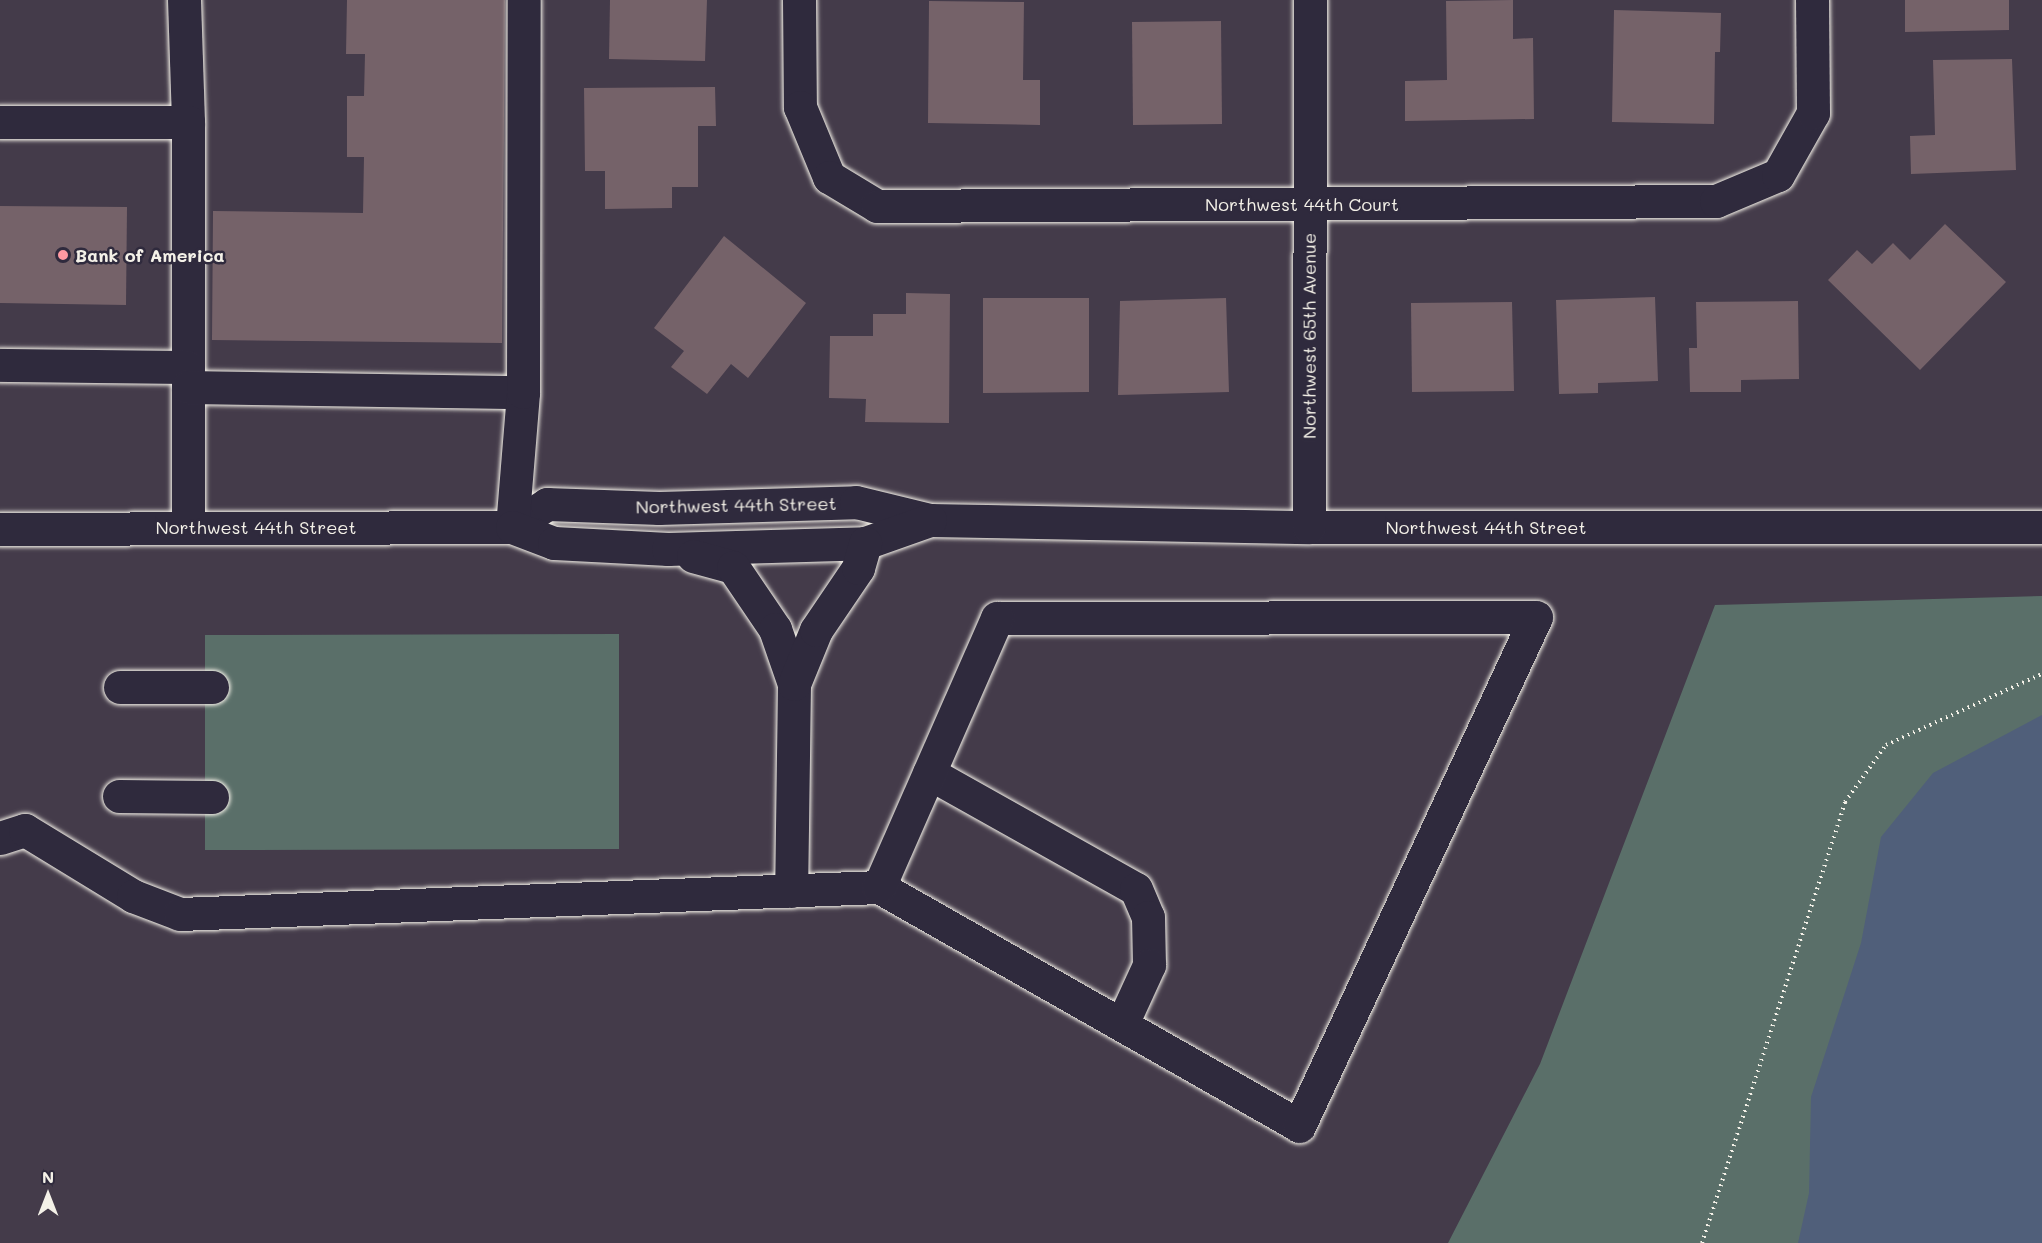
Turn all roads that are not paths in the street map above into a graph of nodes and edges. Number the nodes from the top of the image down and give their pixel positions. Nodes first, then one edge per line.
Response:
1 (184, 0) edge
2 (524, 0) edge
3 (799, 0) edge
4 (1310, 0) edge
5 (1812, 0) edge
6 (0, 122) edge
7 (188, 122) junction
8 (1310, 204) junction
9 (0, 366) edge
10 (188, 377) junction
11 (523, 392) junction
12 (930, 520) junction
13 (188, 527) junction
14 (512, 527) junction
15 (1309, 527) junction
16 (2042, 527) edge
17 (0, 529) edge
18 (865, 543) junction
19 (668, 549) junction
20 (794, 684) junction
21 (120, 687) dead end
22 (212, 687) dead end
23 (929, 773) junction
24 (119, 796) dead end
25 (212, 797) dead end
26 (0, 838) edge
27 (879, 887) junction
28 (791, 891) junction
29 (1122, 1024) junction

1 - 7 street
2 - 11 street
3 - 8 street, Northwest 44th Court
4 - 8 street, Northwest 65th Avenue
5 - 8 street, Northwest 44th Court
6 - 7 street
7 - 10 street
8 - 15 street, Northwest 65th Avenue
9 - 10 street
10 - 11 street
10 - 13 street
11 - 14 street
12 - 14 street, Northwest 44th Street
12 - 15 street, Northwest 44th Street
12 - 18 street, Northwest 44th Street
13 - 14 street, Northwest 44th Street
13 - 17 street, Northwest 44th Street
14 - 19 street, Northwest 44th Street
15 - 16 street, Northwest 44th Street
18 - 19 street, Northwest 44th Street
18 - 20 street
19 - 20 street
20 - 28 street
21 - 22 street
23 - 27 street
23 - 29 street
23 - 29 street
24 - 25 street
26 - 28 street
27 - 28 street
27 - 29 street

